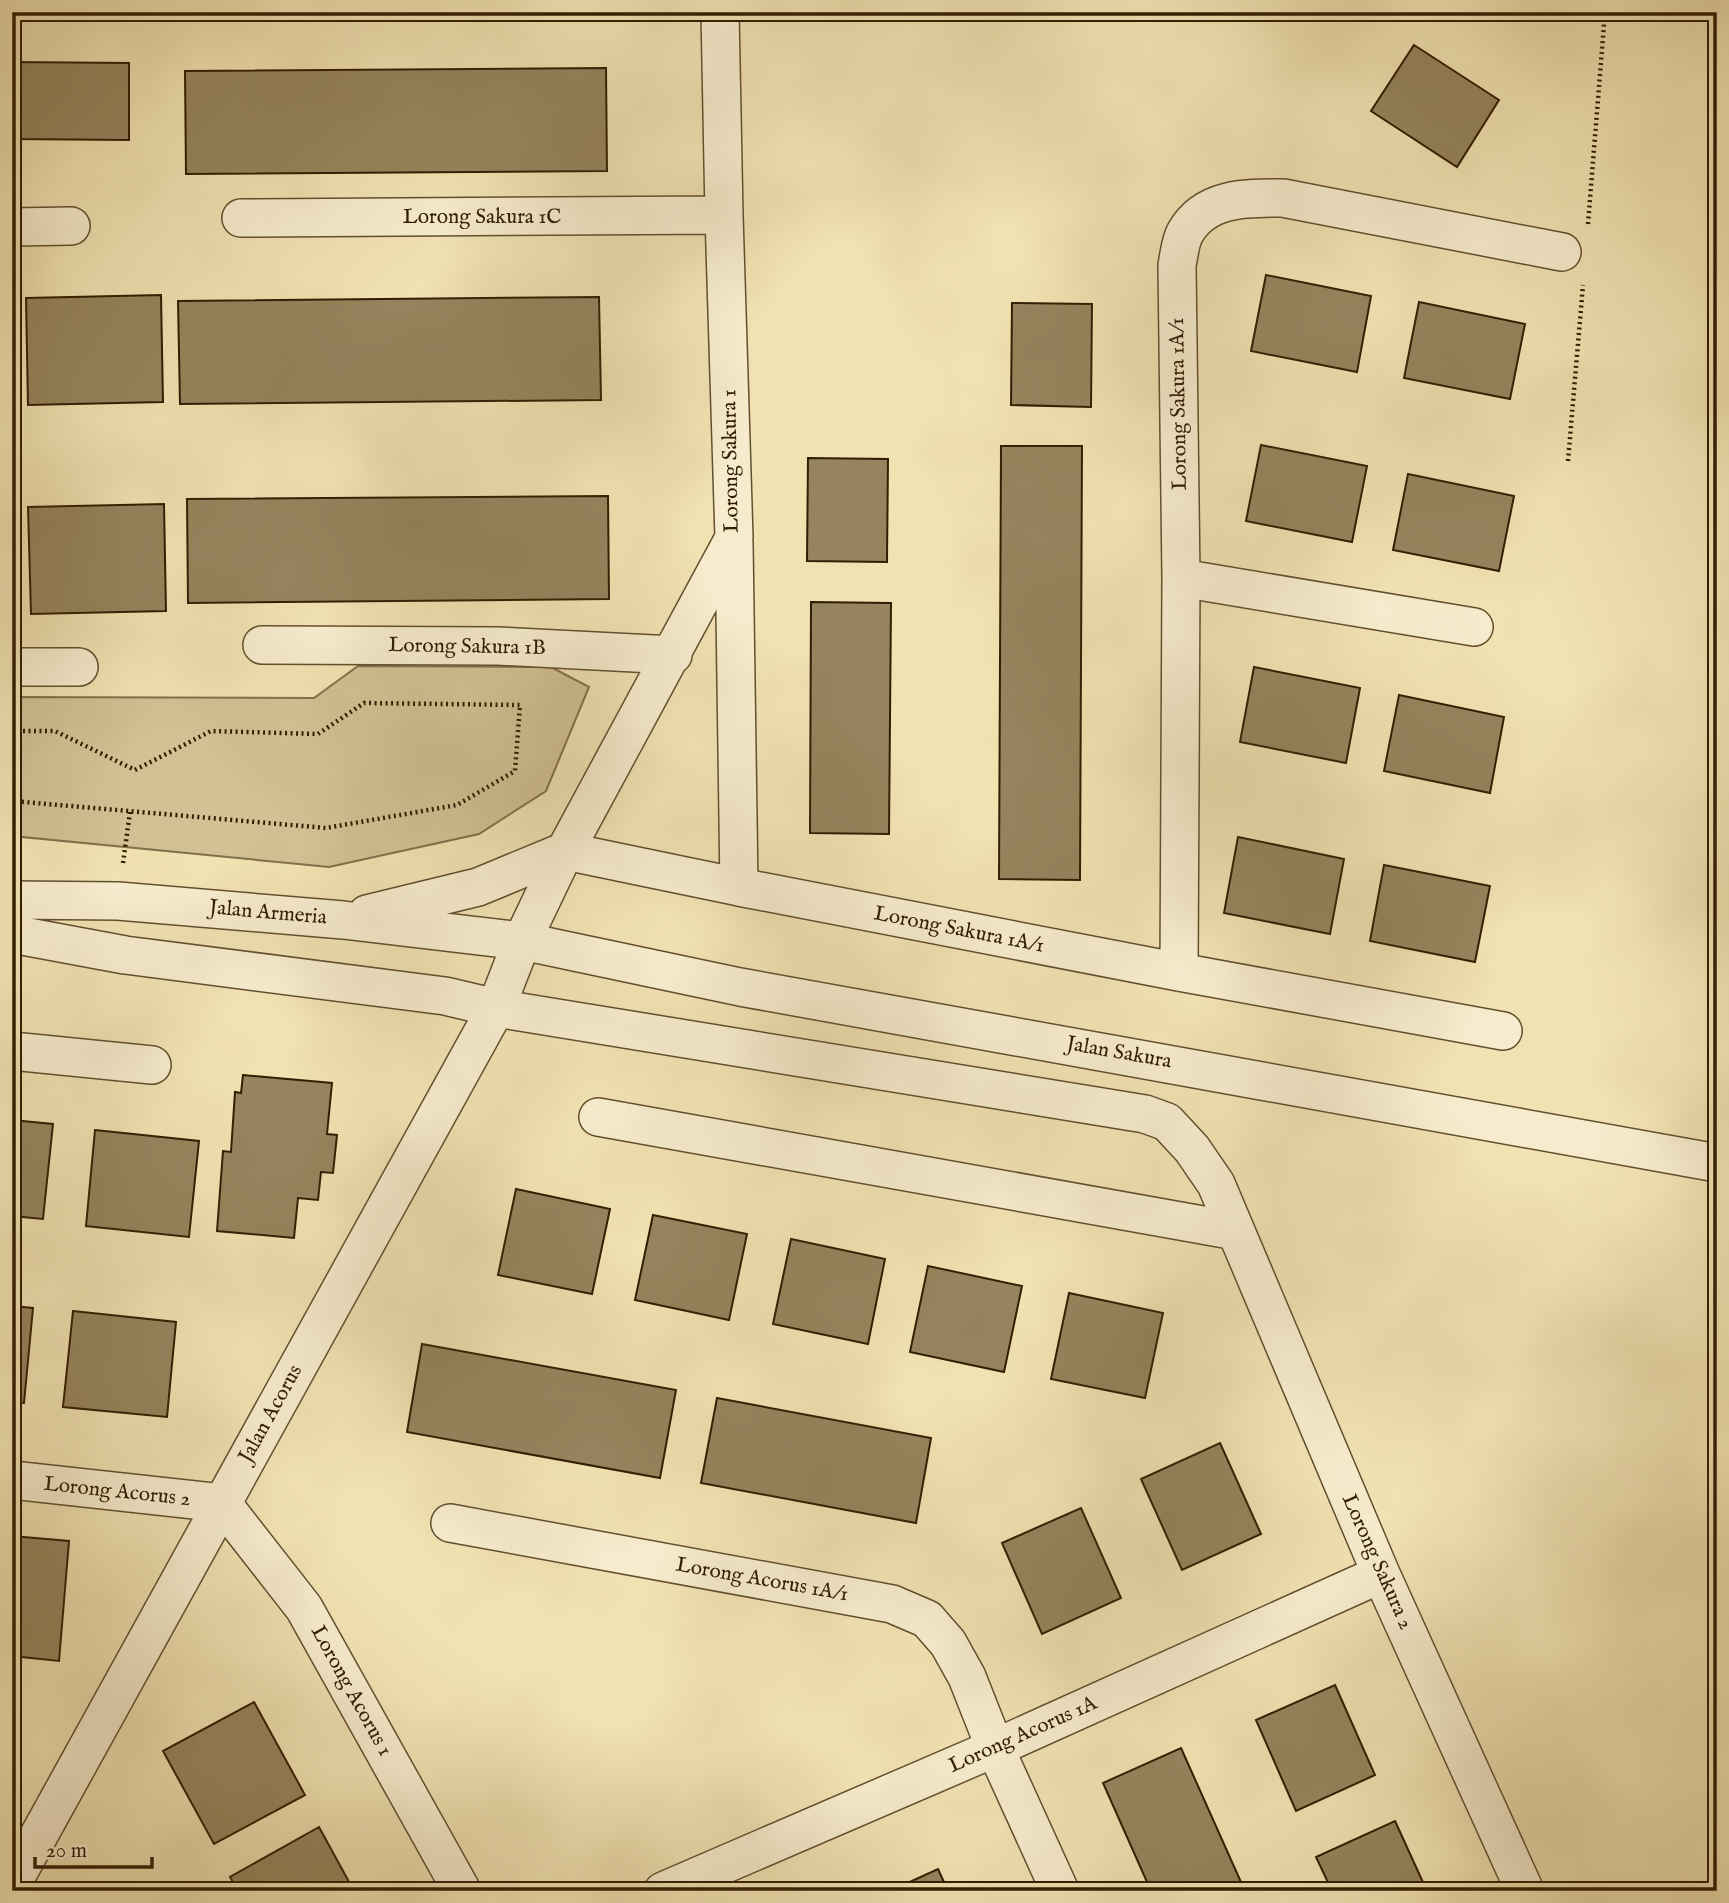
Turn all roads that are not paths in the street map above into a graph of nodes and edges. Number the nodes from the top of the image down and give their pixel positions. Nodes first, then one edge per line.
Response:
1 (720, 12) edge
2 (724, 215) junction
3 (241, 218) dead end
4 (71, 226) dead end
5 (12, 227) edge
6 (1562, 253) dead end
7 (734, 538) junction
8 (1181, 578) junction
9 (1474, 627) dead end
10 (262, 645) dead end
11 (673, 655) junction
12 (12, 667) edge
13 (79, 667) dead end
14 (565, 851) junction
15 (739, 887) junction
16 (12, 900) edge
17 (343, 920) junction
18 (12, 934) edge
19 (522, 941) junction
20 (1179, 972) junction
21 (495, 1008) junction
22 (1503, 1031) dead end
23 (12, 1051) edge
24 (152, 1065) dead end
25 (598, 1117) dead end
26 (1717, 1163) edge
27 (1236, 1231) junction
28 (12, 1480) edge
29 (222, 1503) junction
30 (450, 1523) dead end
31 (1381, 1574) junction
32 (995, 1748) junction
33 (12, 1884) edge
34 (463, 1891) edge
35 (663, 1891) edge
36 (1060, 1891) edge
37 (1525, 1891) edge

1 - 2 street, Lorong Sakura 1
2 - 3 street, Lorong Sakura 1C
2 - 7 street, Lorong Sakura 1
4 - 5 street
6 - 8 street, Lorong Sakura 1A/1
7 - 11 street, Lorong Sakura 1
7 - 15 street
8 - 9 street
8 - 20 street, Lorong Sakura 1A/1
10 - 11 street, Lorong Sakura 1B
11 - 14 street, Lorong Sakura 1
12 - 13 street
14 - 15 street, Lorong Sakura 1A/1
14 - 17 street
14 - 19 street, Lorong Sakura 1
15 - 20 street, Lorong Sakura 1A/1
16 - 17 street, Jalan Armeria
17 - 19 street, Jalan Armeria
18 - 21 street
19 - 21 street, Jalan Acorus
19 - 26 street, Jalan Sakura
20 - 22 street, Lorong Sakura 1A/1
21 - 27 street
21 - 29 street, Jalan Acorus
23 - 24 street
25 - 27 street
27 - 31 street, Lorong Sakura 2
28 - 29 street, Lorong Acorus 2
29 - 33 street, Jalan Acorus
29 - 34 street, Lorong Acorus 1
30 - 32 street, Lorong Acorus 1A/1
31 - 32 street, Lorong Acorus 1A
31 - 37 street, Lorong Sakura 2
32 - 35 street, Lorong Acorus 1A
32 - 36 street, Lorong Acorus 1A/1

